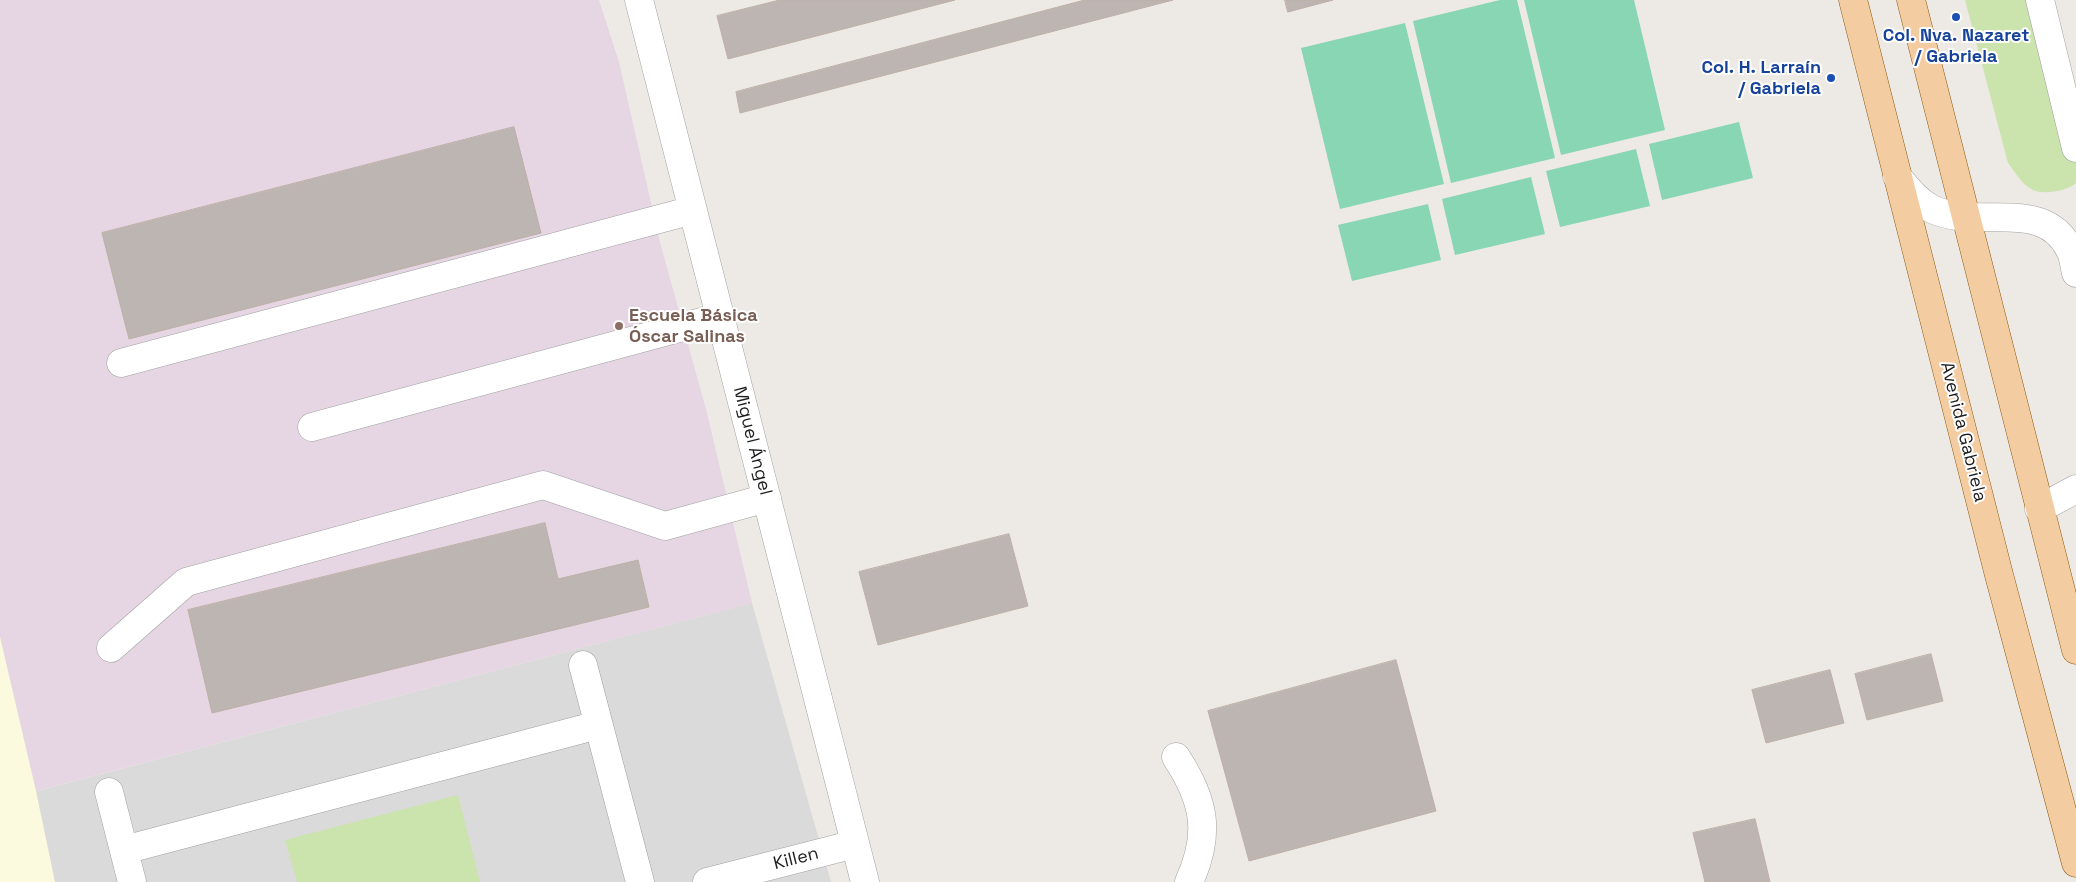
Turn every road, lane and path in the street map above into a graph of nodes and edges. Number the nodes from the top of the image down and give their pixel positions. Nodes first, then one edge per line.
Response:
1 (639, 0) edge
2 (1853, 0) edge
3 (1911, 0) edge
4 (2040, 0) edge
5 (2076, 148) edge
6 (1897, 176) junction
7 (693, 210) junction
8 (1966, 217) junction
9 (2074, 255) edge
10 (720, 317) junction
11 (121, 363) dead end
12 (312, 427) dead end
13 (2076, 489) edge
14 (767, 498) junction
15 (2039, 509) junction
16 (110, 648) dead end
17 (2076, 650) edge
18 (583, 665) dead end
19 (598, 725) junction
20 (1176, 757) dead end
21 (109, 792) dead end
22 (855, 844) junction
23 (124, 850) junction
24 (2076, 863) edge
25 (132, 882) edge
26 (640, 882) edge
27 (707, 882) edge
28 (865, 882) edge
29 (1189, 882) edge

1 - 7 street, Miguel Ángel
2 - 6 main road, Avenida Gabriela
3 - 8 main road
4 - 5 street
6 - 8 street
6 - 24 main road, Avenida Gabriela
7 - 10 street, Miguel Ángel
7 - 11 street
8 - 9 street
8 - 15 main road
10 - 12 street
10 - 14 street, Miguel Ángel
13 - 15 street
14 - 16 street
14 - 22 street, Miguel Ángel
15 - 17 main road
18 - 19 street
19 - 23 street
19 - 26 street
20 - 29 street
21 - 23 street
22 - 27 street, Killen
22 - 28 street, Miguel Ángel
23 - 25 street

